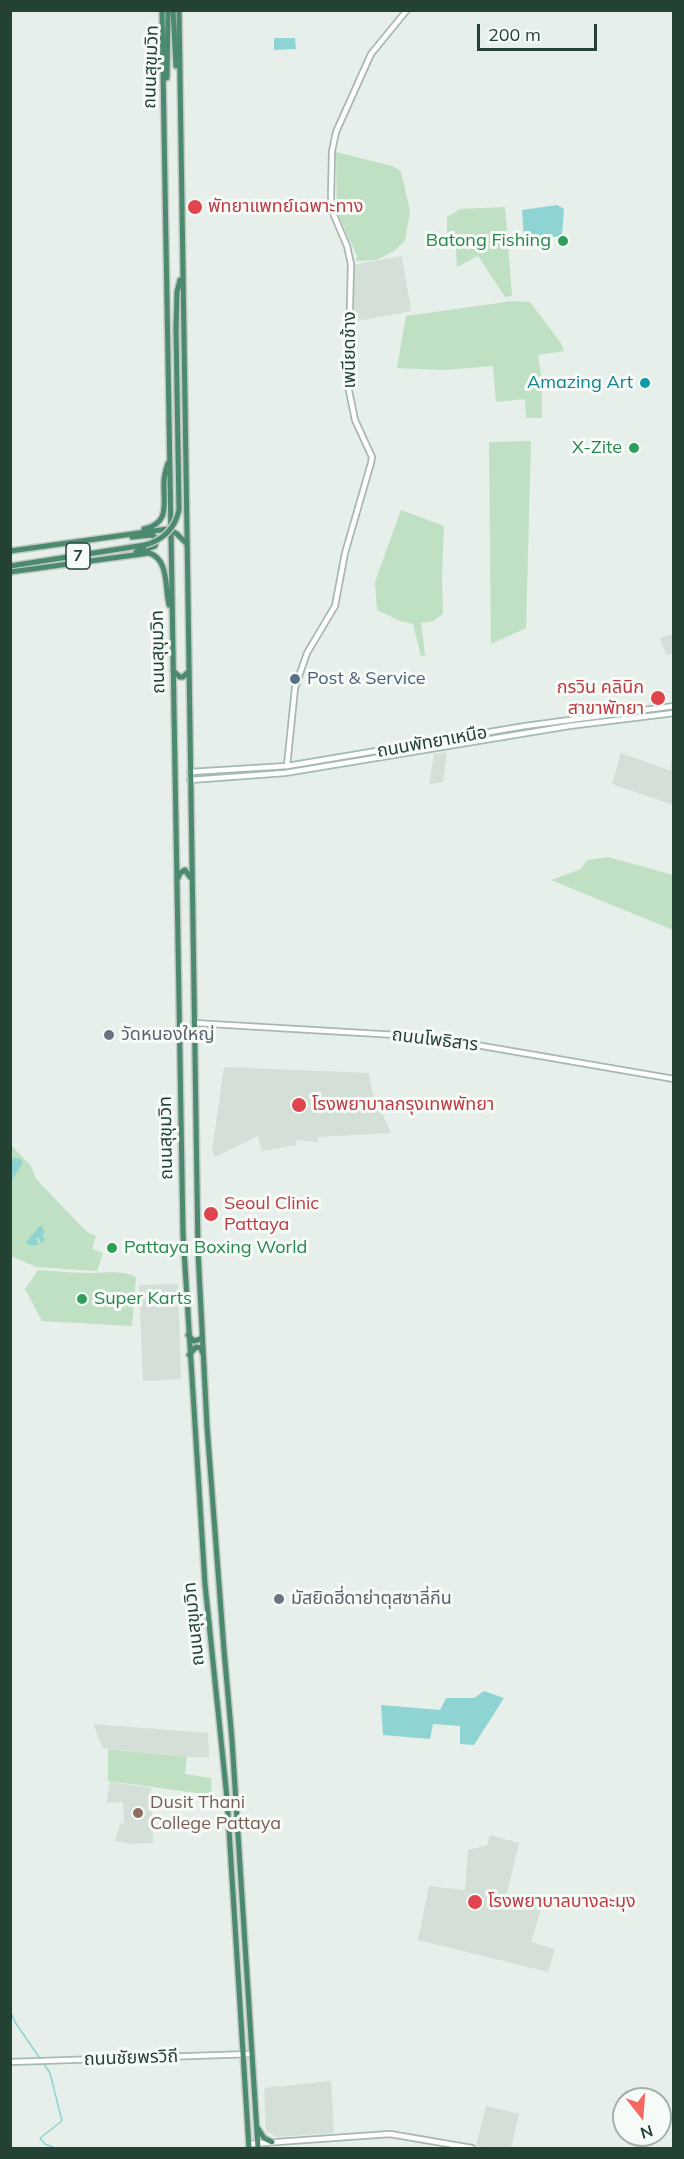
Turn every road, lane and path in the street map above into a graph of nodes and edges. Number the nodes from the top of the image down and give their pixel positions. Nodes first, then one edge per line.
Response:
1 (162, 10) edge
2 (168, 10) edge
3 (173, 10) edge
4 (179, 10) edge
5 (407, 10) edge
6 (165, 124) junction
7 (180, 124) junction
8 (182, 270) junction
9 (170, 450) junction
10 (170, 530) junction
11 (92, 538) junction
12 (187, 544) junction
13 (10, 551) edge
14 (120, 556) junction
15 (10, 566) edge
16 (10, 572) edge
17 (172, 615) junction
18 (188, 670) junction
19 (173, 671) junction
20 (674, 706) edge
21 (674, 713) edge
22 (287, 766) junction
23 (175, 772) junction
24 (189, 772) junction
25 (175, 780) junction
26 (190, 780) junction
27 (191, 878) junction
28 (177, 879) junction
29 (194, 1023) junction
30 (674, 1079) edge
31 (202, 1334) junction
32 (188, 1335) junction
33 (203, 1354) junction
34 (189, 1355) junction
35 (218, 1721) junction
36 (231, 1721) junction
37 (248, 2054) junction
38 (10, 2062) edge
39 (256, 2126) junction
40 (272, 2142) junction
41 (249, 2146) edge
42 (258, 2146) edge
43 (472, 2148) edge

1 - 6 highway, ถนนสุขุมวิท
2 - 6 highway, ถนนสุขุมวิท
3 - 7 highway, ถนนสุขุมวิท
4 - 7 highway, ถนนสุขุมวิท
5 - 22 street, เพนียดช้าง
6 - 9 highway, ถนนสุขุมวิท
7 - 8 highway, ถนนสุขุมวิท
8 - 12 highway, ถนนสุขุมวิท
8 - 15 highway, 7, bridge
9 - 10 highway, ถนนสุขุมวิท
9 - 11 highway
10 - 11 highway
10 - 12 highway
10 - 17 highway, ถนนสุขุมวิท
11 - 13 highway, 7
11 - 14 highway
12 - 18 highway, ถนนสุขุมวิท
14 - 16 highway
14 - 17 highway
17 - 19 highway, ถนนสุขุมวิท
18 - 19 highway
18 - 24 highway, ถนนสุขุมวิท
19 - 23 highway, ถนนสุขุมวิท
20 - 22 street, ถนนพัทยาเหนือ
21 - 26 street, ถนนพัทยาเหนือ
22 - 24 street, ถนนพัทยาเหนือ
23 - 24 highway
23 - 25 highway, ถนนสุขุมวิท
24 - 26 highway, ถนนสุขุมวิท
25 - 26 highway
25 - 28 highway, ถนนสุขุมวิท
26 - 27 highway, ถนนสุขุมวิท
27 - 28 highway
27 - 29 highway, ถนนสุขุมวิท
28 - 32 highway, ถนนสุขุมวิท
29 - 30 street, ถนนโพธิสาร
29 - 31 highway, ถนนสุขุมวิท
31 - 32 highway
31 - 33 highway, ถนนสุขุมวิท
32 - 34 highway, ถนนสุขุมวิท
33 - 34 highway
33 - 36 highway, ถนนสุขุมวิท
34 - 35 highway, ถนนสุขุมวิท
35 - 36 highway
35 - 37 highway, ถนนสุขุมวิท
36 - 37 highway, ถนนสุขุมวิท
37 - 38 street, ถนนชัยพรวิถี
37 - 39 highway, ถนนสุขุมวิท
37 - 41 highway, ถนนสุขุมวิท
39 - 40 highway
39 - 42 highway, ถนนสุขุมวิท
40 - 42 street
40 - 43 street
41 - 42 street

